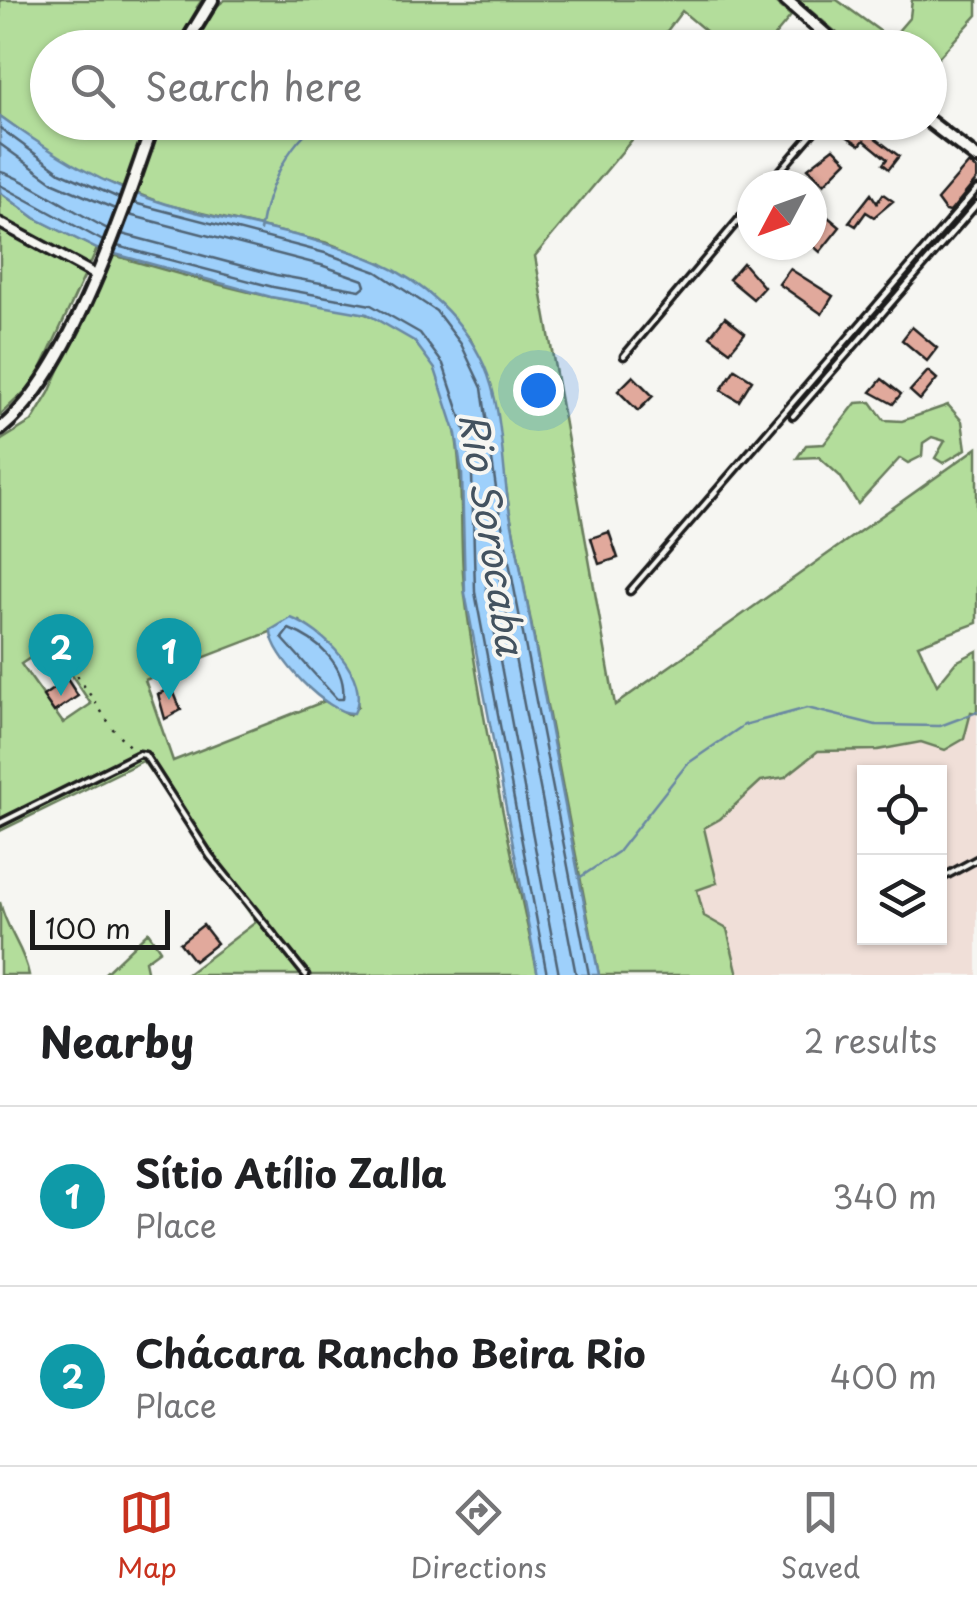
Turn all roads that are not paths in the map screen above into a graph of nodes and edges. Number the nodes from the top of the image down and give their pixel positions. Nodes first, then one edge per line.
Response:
1 (212, 0) edge
2 (786, 0) edge
3 (194, 30) edge
4 (820, 30) edge
5 (947, 135) edge
6 (148, 140) edge
7 (807, 140) edge
8 (977, 158) edge
9 (781, 170) edge
10 (977, 189) edge
11 (977, 204) edge
12 (737, 222) edge
13 (0, 223) edge
14 (96, 269) junction
15 (624, 356) dead end
16 (793, 416) dead end
17 (0, 429) edge
18 (630, 591) dead end
19 (0, 823) edge
20 (977, 860) edge
21 (947, 875) edge
22 (306, 975) edge

1 - 3 street
2 - 4 street
5 - 8 street
6 - 14 street
7 - 9 lane
10 - 18 lane
11 - 16 lane
12 - 15 lane
13 - 14 street
14 - 17 street
19 - 22 lane
20 - 21 lane

